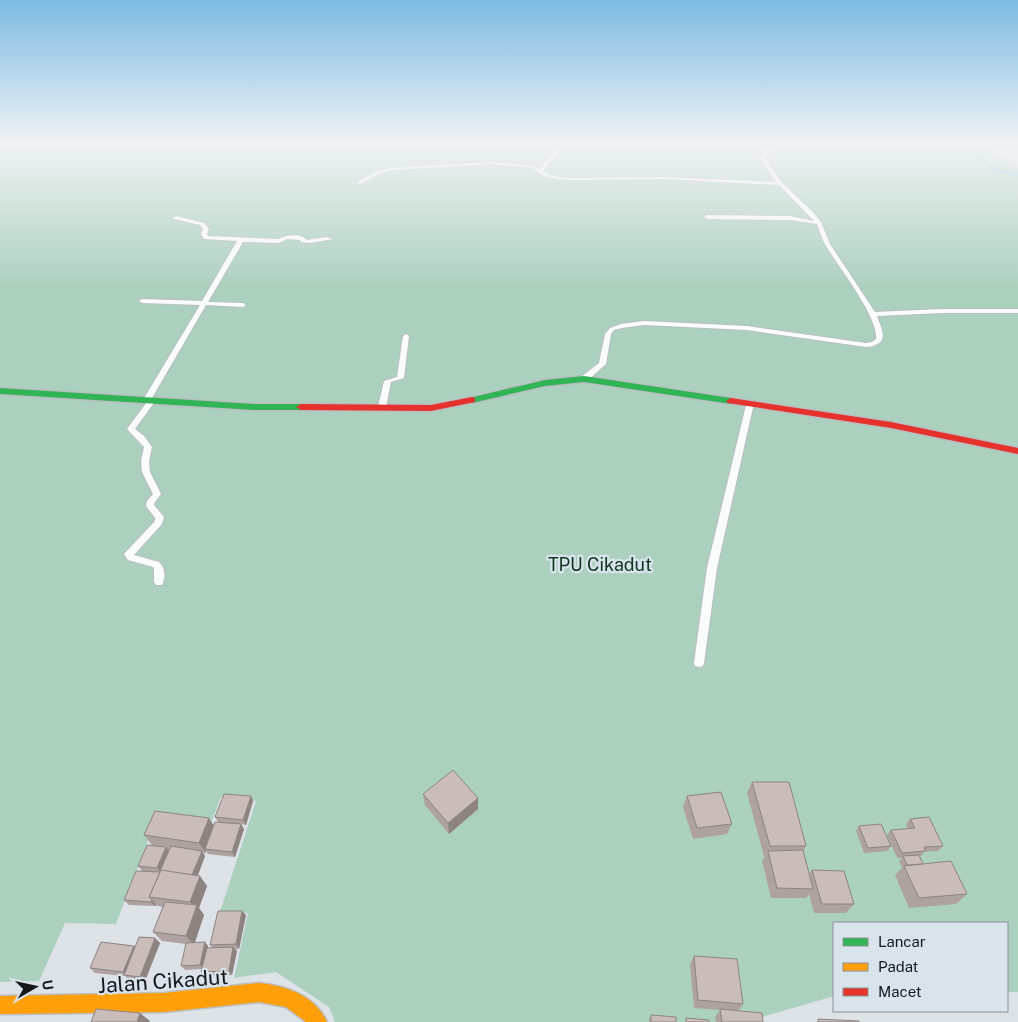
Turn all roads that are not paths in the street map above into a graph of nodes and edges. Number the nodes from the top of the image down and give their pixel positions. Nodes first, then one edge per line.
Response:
1 (789, 193) edge
2 (707, 217) dead end
3 (176, 218) dead end
4 (819, 223) junction
5 (330, 239) dead end
6 (241, 240) junction
7 (142, 301) dead end
8 (204, 304) junction
9 (243, 305) dead end
10 (1018, 311) edge
11 (873, 314) junction
12 (406, 336) dead end
13 (584, 379) junction
14 (0, 391) edge
15 (150, 400) junction
16 (750, 403) junction
17 (382, 407) junction
18 (1018, 452) edge
19 (160, 582) dead end
20 (699, 663) dead end
21 (0, 1005) edge
22 (317, 1022) edge

1 - 4 lane
2 - 4 lane
3 - 6 lane
4 - 11 lane
5 - 6 lane
6 - 8 lane
7 - 8 lane
8 - 9 lane
8 - 15 lane
10 - 11 lane
11 - 13 lane
12 - 17 lane
13 - 16 street
13 - 17 street
14 - 15 street
15 - 17 street
15 - 19 lane
16 - 18 street
16 - 20 lane
21 - 22 street, Jalan Cikadut

